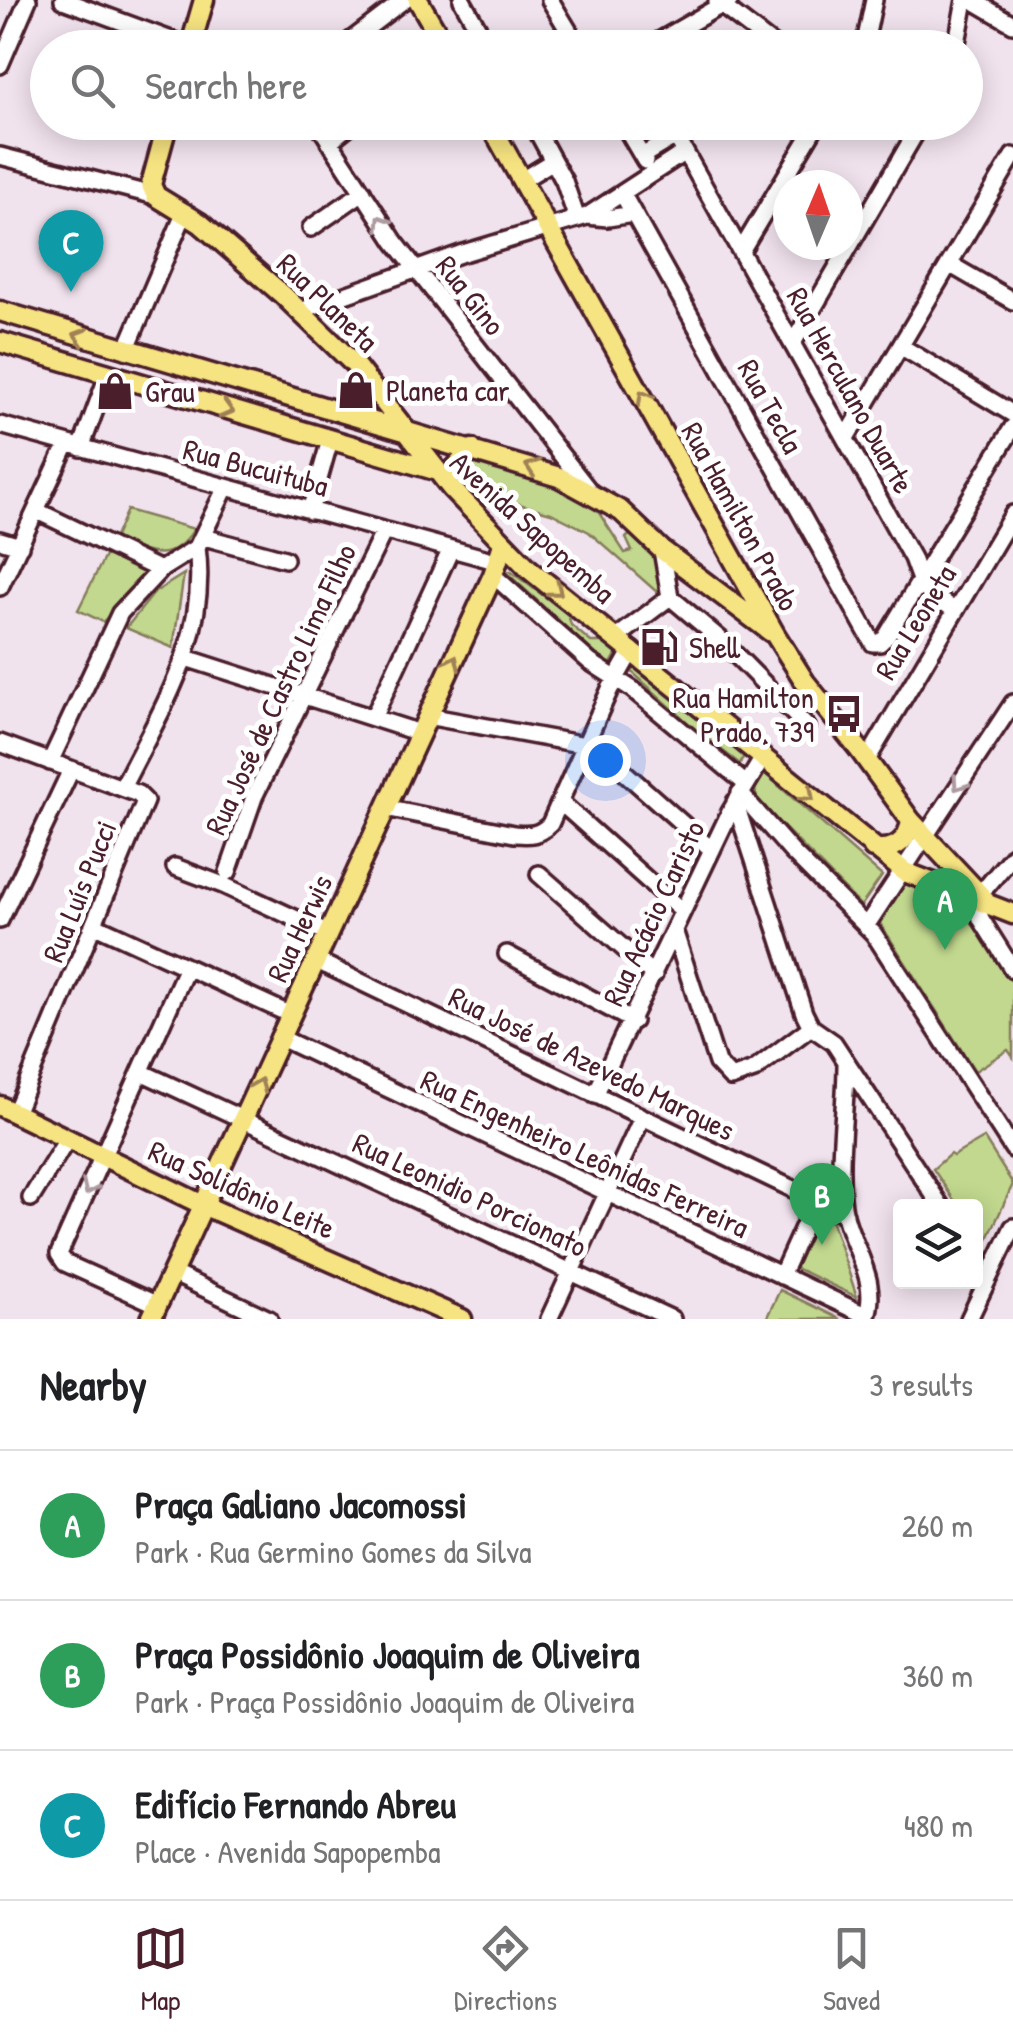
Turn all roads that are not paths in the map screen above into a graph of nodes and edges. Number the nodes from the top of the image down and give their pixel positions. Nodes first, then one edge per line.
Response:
1 (28, 0) edge
2 (63, 0) edge
3 (204, 0) edge
4 (404, 0) edge
5 (418, 0) edge
6 (462, 0) edge
7 (550, 0) edge
8 (874, 0) edge
9 (968, 0) edge
10 (721, 2) edge
11 (1013, 24) edge
12 (145, 30) edge
13 (196, 30) edge
14 (365, 30) edge
15 (436, 30) edge
16 (479, 30) edge
17 (568, 30) edge
18 (676, 30) edge
19 (756, 30) edge
20 (868, 30) edge
21 (960, 30) edge
22 (0, 65) edge
23 (163, 140) edge
24 (332, 140) edge
25 (499, 140) edge
26 (542, 140) edge
27 (633, 140) edge
28 (669, 140) edge
29 (678, 140) edge
30 (807, 140) edge
31 (911, 140) edge
32 (330, 142) joint
33 (685, 152) junction
34 (0, 156) edge
35 (642, 156) junction
36 (1013, 156) edge
37 (554, 161) junction
38 (652, 174) junction
39 (522, 180) junction
40 (148, 190) junction
41 (362, 192) junction
42 (622, 193) junction
43 (185, 212) junction
44 (633, 214) junction
45 (582, 217) junction
46 (548, 226) junction
47 (311, 228) dead end
48 (741, 251) junction
49 (950, 264) junction
50 (416, 270) junction
51 (1013, 301) edge
52 (0, 311) edge
53 (300, 311) junction
54 (0, 342) edge
55 (793, 343) junction
56 (902, 348) junction
57 (126, 350) junction
58 (108, 375) junction
59 (1013, 414) edge
60 (391, 420) junction
61 (0, 425) edge
62 (1013, 427) edge
63 (409, 432) junction
64 (846, 438) junction
65 (330, 440) junction
66 (74, 446) junction
67 (472, 449) junction
68 (438, 472) junction
69 (226, 487) junction
70 (451, 488) junction
71 (591, 493) junction
72 (310, 510) junction
73 (37, 511) junction
74 (1013, 514) edge
75 (384, 530) junction
76 (0, 540) edge
77 (200, 542) junction
78 (20, 546) junction
79 (451, 549) junction
80 (662, 550) junction
81 (285, 559) dead end
82 (501, 559) junction
83 (160, 570) junction
84 (920, 580) junction
85 (0, 587) edge
86 (670, 597) junction
87 (954, 610) junction
88 (776, 636) junction
89 (616, 638) junction
90 (632, 650) junction
91 (186, 658) junction
92 (616, 680) junction
93 (302, 697) junction
94 (1013, 703) edge
95 (373, 718) junction
96 (424, 725) junction
97 (808, 726) dead end
98 (0, 744) edge
99 (586, 744) junction
100 (764, 756) junction
101 (867, 760) junction
102 (50, 762) junction
103 (71, 770) junction
104 (122, 788) junction
105 (740, 793) junction
106 (560, 802) junction
107 (385, 808) junction
108 (910, 822) junction
109 (924, 837) junction
110 (872, 848) junction
111 (712, 850) junction
112 (1013, 855) edge
113 (175, 867) dead end
114 (228, 872) dead end
115 (904, 872) junction
116 (539, 874) dead end
117 (976, 898) junction
118 (682, 912) junction
119 (1013, 914) edge
120 (0, 920) edge
121 (95, 925) junction
122 (866, 926) junction
123 (674, 930) junction
124 (327, 933) junction
125 (507, 954) dead end
126 (315, 960) junction
127 (186, 967) junction
128 (1013, 970) edge
129 (654, 975) junction
130 (289, 1014) junction
131 (632, 1020) junction
132 (811, 1027) junction
133 (279, 1037) junction
134 (846, 1062) junction
135 (141, 1072) junction
136 (595, 1095) junction
137 (4, 1109) edge
138 (642, 1118) junction
139 (245, 1120) junction
140 (68, 1138) junction
141 (1013, 1149) edge
142 (104, 1155) junction
143 (608, 1195) junction
144 (31, 1198) dead end
145 (936, 1199) edge
146 (816, 1201) junction
147 (205, 1206) junction
148 (845, 1214) junction
149 (1013, 1227) edge
150 (572, 1272) junction
151 (172, 1273) junction
152 (983, 1274) edge
153 (780, 1276) junction
154 (987, 1281) junction
155 (154, 1312) edge
156 (867, 1318) edge
157 (269, 1319) edge
158 (462, 1319) edge
159 (550, 1319) edge
160 (672, 1319) edge
161 (969, 1319) edge

1 - 22 street
2 - 12 street
3 - 13 main road
4 - 14 street
5 - 15 main road
6 - 16 street
7 - 17 street
8 - 20 street
9 - 11 street
9 - 21 street
10 - 18 street
10 - 19 street
23 - 40 main road
24 - 32 street
25 - 39 main road, Rua Hamilton Prado
26 - 37 street
27 - 35 street
28 - 35 street
29 - 33 street, Rua Herculano Duarte
30 - 48 street
31 - 55 street
32 - 41 street, Rua Gino
33 - 38 street
33 - 48 street, Rua Herculano Duarte
34 - 40 street, Rua Planeta
35 - 38 street
36 - 49 street
37 - 39 street
37 - 45 street
38 - 42 street
39 - 46 main road, Rua Hamilton Prado
40 - 43 main road, Rua Planeta
41 - 47 street
50 -> 41 street, Rua Gino
42 - 44 street, Rua Tecla
42 - 45 street
43 - 53 main road, Rua Planeta
43 - 57 street
44 - 45 street
44 - 84 street, Rua Tecla
45 - 46 street
46 - 50 street
88 -> 46 main road, Rua Hamilton Prado
48 - 55 street, Rua Herculano Duarte
49 - 51 street
49 - 56 street
50 - 53 street
50 - 71 street, Rua Gino
57 -> 52 main road
53 - 60 main road, Rua Planeta
54 - 58 main road, Avenida Sapopemba
55 - 64 street, Rua Herculano Duarte
56 - 59 street
56 - 64 street
57 - 60 main road
58 -> 65 main road, Avenida Sapopemba
58 - 66 street
60 - 63 main road
61 - 66 street, Rua Bucuituba
62 - 84 street
63 - 67 main road
63 - 68 main road
64 - 84 street, Rua Herculano Duarte
65 - 68 main road, Avenida Sapopemba
65 - 72 street
66 - 69 street, Rua Bucuituba
66 - 73 street
67 - 70 main road
71 -> 67 main road
68 - 70 main road, Avenida Sapopemba
69 - 72 street, Rua Bucuituba
69 - 77 street
70 - 82 main road, Avenida Sapopemba
71 - 80 main road
72 - 75 street, Rua Bucuituba
73 - 78 street
73 - 83 street
74 - 87 street, Rua Leoneta
75 - 79 street, Rua Bucuituba
75 - 93 street, Rua José de Castro Lima Filho
76 - 78 street
77 - 81 street
77 - 83 street
77 - 91 street
78 - 85 street
79 - 82 street, Rua Bucuituba
79 - 95 street
80 - 86 street
80 - 88 main road
82 -> 89 main road, Avenida Sapopemba
82 - 92 street
96 -> 82 main road, Rua Herwis
83 - 102 street
84 - 87 street, Rua Herculano Duarte
86 - 89 street
86 - 97 street
87 - 101 street, Rua Leoneta
88 - 101 main road, Rua Hamilton Prado
89 - 90 main road, Avenida Sapopemba
90 - 92 street
90 - 100 main road, Avenida Sapopemba
91 - 93 street
91 - 104 street
92 - 99 street
92 - 105 street
93 - 95 street
93 - 114 street, Rua José de Castro Lima Filho
94 -> 109 street
95 - 96 street
96 - 99 street
96 - 107 main road, Rua Herwis
98 - 102 street
99 - 106 street
99 - 111 street
100 - 105 street, Rua Acácio Caristo
100 -> 110 main road, Avenida Sapopemba
101 - 108 main road, Rua Hamilton Prado
102 - 103 street
103 - 104 street
103 - 120 street
104 - 121 street, Rua Luís Pucci
105 - 111 street, Rua Acácio Caristo
105 - 122 street
105 - 132 street
106 - 107 street
106 - 118 street
107 - 124 main road, Rua Herwis
108 - 109 main road, Rua Hamilton Prado
108 - 110 main road
109 - 115 street
109 - 117 main road, Rua Hamilton Prado
110 - 115 main road, Avenida Sapopemba
111 - 118 street, Rua Acácio Caristo
112 - 117 street
113 - 124 street
115 - 117 main road, Avenida Sapopemba
115 - 122 street
116 - 129 street
117 - 119 main road, Avenida Sapopemba
117 - 128 street
118 - 123 street, Rua Acácio Caristo
121 - 127 street
121 - 137 street, Rua Luís Pucci
122 - 141 street
123 - 129 street, Rua Acácio Caristo
123 - 132 street
124 - 126 main road, Rua Herwis
125 - 131 street
126 - 130 main road, Rua Herwis
126 - 136 street, Rua José de Azevedo Marques
127 - 130 street
127 - 135 street
129 - 131 street, Rua Acácio Caristo
130 - 133 main road, Rua Herwis
131 - 136 street, Rua Acácio Caristo
132 - 134 street
139 -> 133 main road, Rua Herwis
133 - 143 street, Rua Engenheiro Leônidas Ferreira
134 - 145 street
134 - 148 street
135 - 139 street, Rua Leonidio Porcionato
135 - 142 street
136 - 138 street, Rua José de Azevedo Marques
137 - 140 main road, Rua Solidônio Leite
138 - 143 street
138 - 146 street, Rua José de Azevedo Marques
139 - 147 main road, Rua Herwis
139 - 150 street, Rua Leonidio Porcionato
140 - 142 main road, Rua Solidônio Leite
140 - 144 street
142 - 147 main road, Rua Solidônio Leite
142 -> 155 street
143 - 150 street
143 - 153 street, Rua Engenheiro Leônidas Ferreira
146 - 148 street, Rua José de Azevedo Marques
146 - 153 street
147 - 151 main road, Rua Herwis
147 - 158 main road, Rua Solidônio Leite
148 - 156 street
149 - 154 street
150 - 159 street
150 - 160 street, Rua Leonidio Porcionato
151 - 155 main road, Rua Herwis
151 - 157 street
152 - 154 street
153 - 156 street, Rua Engenheiro Leônidas Ferreira
154 - 161 street

